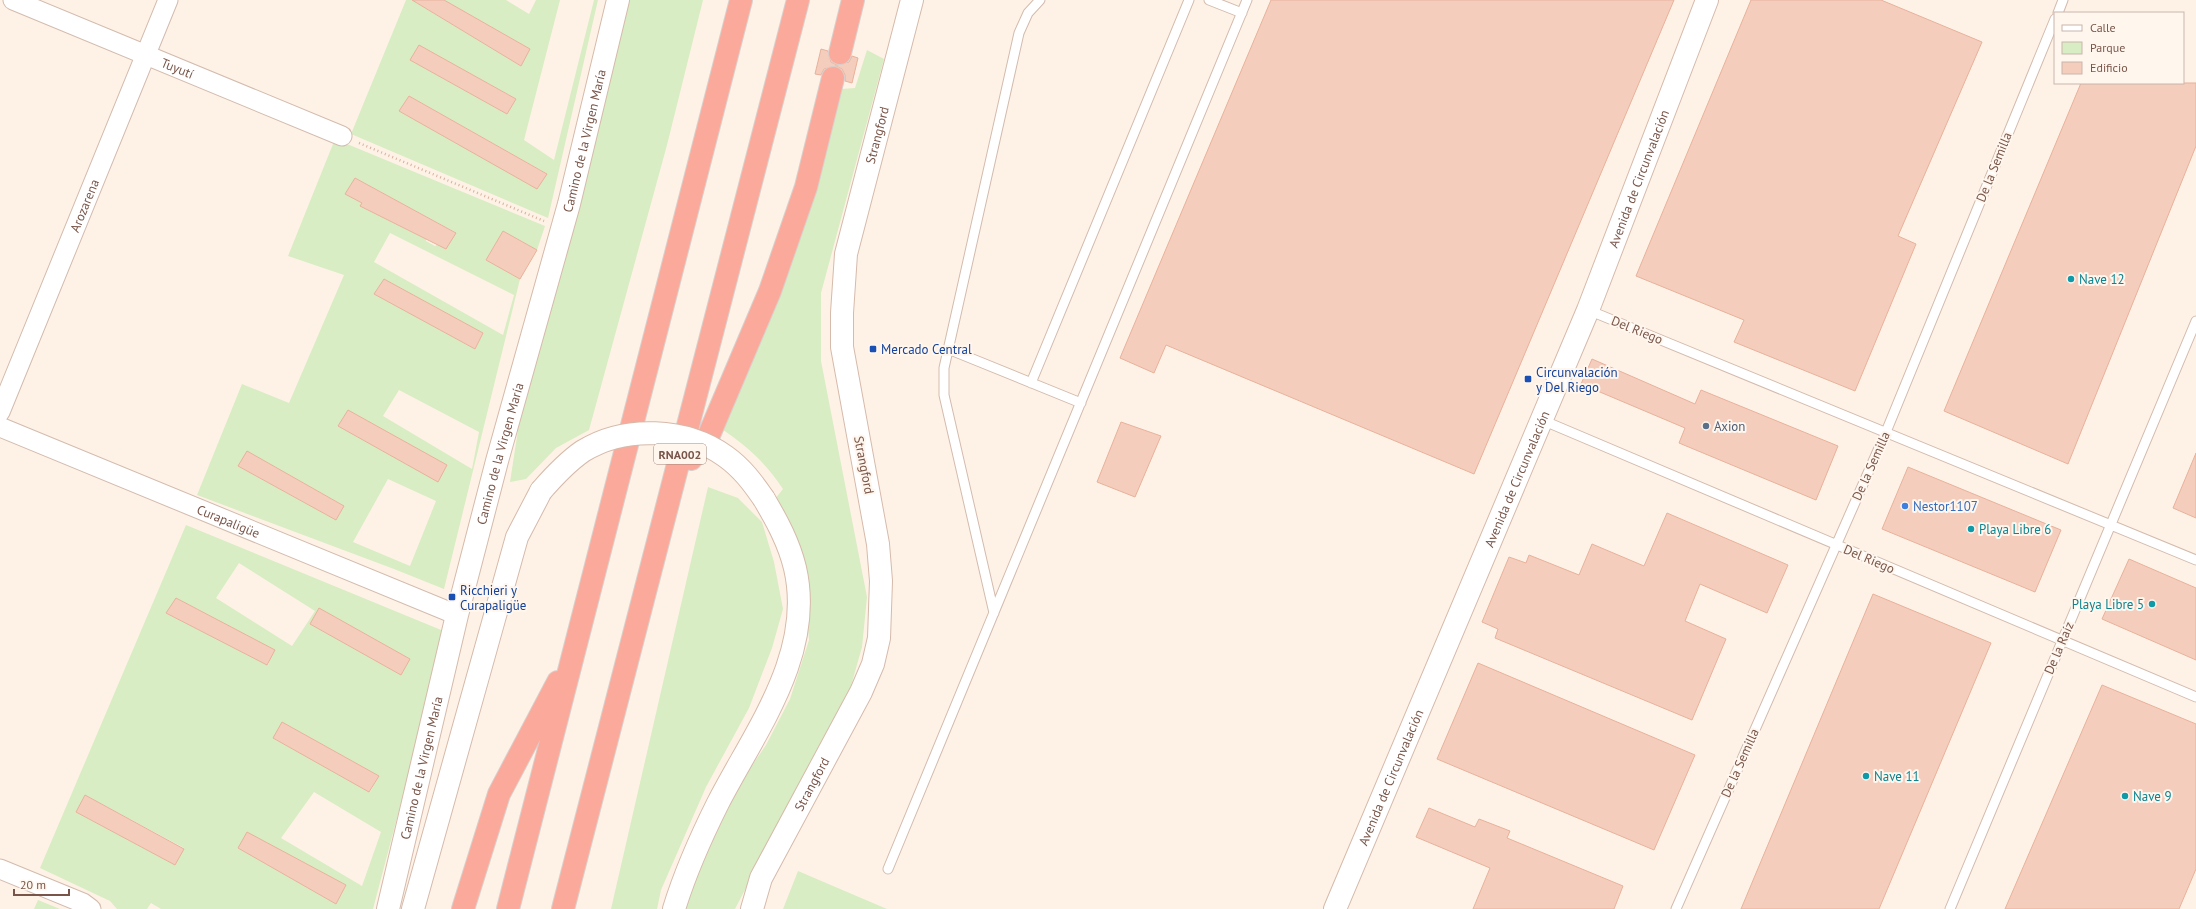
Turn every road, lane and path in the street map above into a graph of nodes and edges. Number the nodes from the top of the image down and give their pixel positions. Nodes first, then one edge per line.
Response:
1 (13, 0) edge
2 (168, 0) edge
3 (618, 0) edge
4 (741, 0) edge
5 (798, 0) edge
6 (853, 0) edge
7 (912, 0) edge
8 (1040, 0) edge
9 (1189, 0) edge
10 (1209, 0) edge
11 (1247, 0) edge
12 (1707, 0) edge
13 (2063, 0) edge
14 (2058, 12) edge
15 (1242, 13) junction
16 (2054, 21) edge
17 (840, 53) dead end
18 (146, 56) junction
19 (834, 78) dead end
20 (342, 136) joint
21 (562, 226) junction
22 (1588, 310) junction
23 (2196, 321) edge
24 (948, 349) junction
25 (1031, 383) junction
26 (1081, 403) junction
27 (0, 412) edge
28 (1542, 420) junction
29 (0, 427) edge
30 (1886, 432) junction
31 (673, 482) junction
32 (2112, 525) junction
33 (1836, 545) junction
34 (2196, 560) edge
35 (994, 613) junction
36 (457, 615) junction
37 (2062, 640) junction
38 (575, 649) junction
39 (2196, 697) edge
40 (0, 869) edge
41 (888, 869) dead end
42 (761, 878) junction
43 (91, 909) edge
44 (388, 909) edge
45 (413, 909) edge
46 (463, 909) edge
47 (508, 909) edge
48 (563, 909) edge
49 (674, 909) edge
50 (746, 909) edge
51 (752, 909) edge
52 (1336, 909) edge
53 (1676, 909) edge
54 (1950, 909) edge

1 - 18 street, Tuyutí
2 - 18 street, Arozarena
3 - 21 street, Camino de la Virgen María
4 - 38 highway
5 - 31 highway, RNA002
6 - 17 highway
7 - 42 street, Strangford
8 - 24 lane
9 - 25 lane
10 - 15 lane
11 - 15 lane
12 - 22 street, Avenida de Circunvalación
13 - 14 lane
15 - 26 lane
16 - 30 lane, De la Semilla
18 - 20 street, Tuyutí
18 - 27 street, Arozarena
19 - 31 highway
20 - 21 path
21 - 36 street, Camino de la Virgen María
22 - 28 street, Avenida de Circunvalación
22 - 30 lane, Del Riego
23 - 32 lane, De la Raíz
24 - 25 lane
24 - 35 lane
25 - 26 lane
26 - 35 lane
28 - 33 lane, Del Riego
28 - 52 street, Avenida de Circunvalación
29 - 36 street, Curapaligüe
30 - 32 lane, Del Riego
30 - 33 lane, De la Semilla
31 - 48 highway, RNA002
32 - 34 lane, Del Riego
32 - 37 lane, De la Raíz
33 - 37 lane, Del Riego
33 - 53 lane, De la Semilla
35 - 41 lane
36 - 44 street, Camino de la Virgen María
37 - 39 lane, Del Riego
37 - 54 lane, De la Raíz
38 - 46 highway
38 - 47 highway
40 - 43 street
42 - 50 street
42 - 51 street, Strangford
45 - 49 street, bridge

